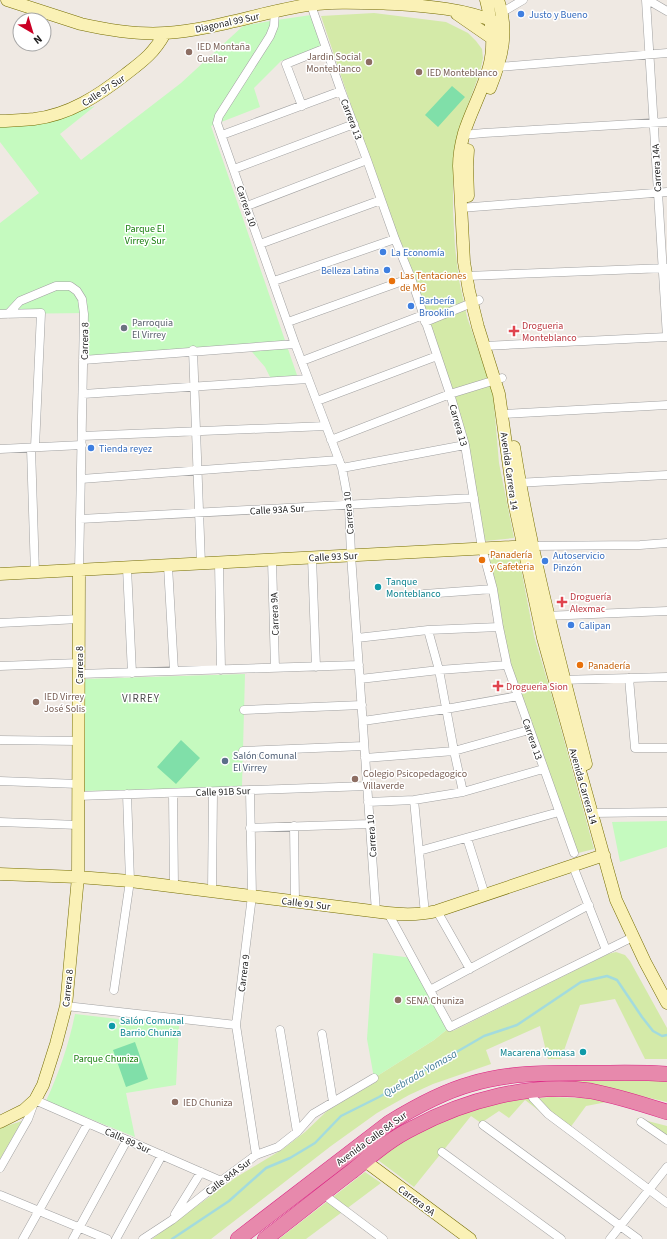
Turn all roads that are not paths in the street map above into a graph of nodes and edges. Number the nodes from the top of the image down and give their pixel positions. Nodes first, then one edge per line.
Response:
1 (7, 0) edge
2 (486, 0) edge
3 (498, 0) edge
4 (523, 0) edge
5 (647, 0) edge
6 (311, 5) junction
7 (451, 10) junction
8 (275, 11) junction
9 (667, 11) edge
10 (502, 19) junction
11 (490, 20) junction
12 (165, 33) junction
13 (498, 41) junction
14 (326, 48) junction
15 (667, 53) edge
16 (649, 55) junction
17 (498, 67) junction
18 (341, 91) junction
19 (302, 106) junction
20 (0, 121) edge
21 (667, 122) edge
22 (654, 123) junction
23 (354, 124) junction
24 (222, 135) junction
25 (467, 135) junction
26 (367, 160) junction
27 (234, 169) junction
28 (657, 192) junction
29 (667, 192) edge
30 (381, 200) junction
31 (247, 206) junction
32 (464, 207) junction
33 (395, 239) junction
34 (260, 244) junction
35 (665, 268) edge
36 (470, 276) junction
37 (411, 278) junction
38 (274, 281) junction
39 (476, 302) junction
40 (4, 314) edge
41 (424, 319) junction
42 (288, 322) junction
43 (667, 336) edge
44 (295, 344) junction
45 (488, 346) junction
46 (193, 350) junction
47 (437, 356) junction
48 (83, 360) junction
49 (302, 361) junction
50 (308, 379) junction
51 (499, 379) junction
52 (195, 387) junction
53 (83, 394) junction
54 (450, 394) junction
55 (317, 401) junction
56 (667, 406) edge
57 (506, 414) junction
58 (326, 426) junction
59 (196, 431) junction
60 (82, 436) junction
61 (332, 440) junction
62 (82, 445) junction
63 (465, 445) junction
64 (33, 447) junction
65 (0, 449) edge
66 (339, 460) junction
67 (342, 468) junction
68 (197, 470) junction
69 (667, 475) edge
70 (81, 479) junction
71 (516, 483) junction
72 (474, 498) junction
73 (349, 505) junction
74 (199, 513) junction
75 (80, 519) junction
76 (667, 543) edge
77 (528, 546) junction
78 (482, 548) junction
79 (351, 555) junction
80 (312, 557) junction
81 (272, 560) junction
82 (219, 563) junction
83 (201, 564) junction
84 (168, 566) junction
85 (127, 568) junction
86 (79, 570) junction
87 (34, 573) junction
88 (0, 574) edge
89 (493, 589) junction
90 (424, 594) dead end
91 (667, 611) edge
92 (543, 616) junction
93 (79, 619) junction
94 (0, 623) edge
95 (499, 627) junction
96 (428, 630) junction
97 (357, 638) junction
98 (359, 665) junction
99 (507, 665) junction
100 (0, 666) edge
101 (316, 667) junction
102 (275, 668) junction
103 (79, 669) junction
104 (221, 670) junction
105 (439, 670) junction
106 (174, 671) junction
107 (132, 672) junction
108 (667, 677) edge
109 (629, 678) junction
110 (360, 679) junction
111 (559, 680) junction
112 (518, 696) junction
113 (362, 705) junction
114 (446, 709) junction
115 (244, 710) dead end
116 (363, 721) junction
117 (530, 730) junction
118 (0, 740) edge
119 (78, 741) junction
120 (364, 746) junction
121 (667, 748) edge
122 (243, 751) dead end
123 (454, 751) junction
124 (365, 758) junction
125 (543, 769) junction
126 (0, 781) edge
127 (78, 784) junction
128 (367, 786) junction
129 (250, 790) junction
130 (213, 792) junction
131 (463, 792) junction
132 (173, 793) junction
133 (127, 794) junction
134 (78, 796) junction
135 (414, 800) junction
136 (368, 802) junction
137 (559, 812) junction
138 (596, 812) junction
139 (667, 812) edge
140 (0, 822) edge
141 (370, 824) junction
142 (78, 825) junction
143 (294, 826) junction
144 (250, 828) junction
145 (467, 838) junction
146 (419, 851) junction
147 (604, 855) junction
148 (573, 859) junction
149 (0, 874) edge
150 (78, 877) junction
151 (130, 881) junction
152 (174, 887) junction
153 (212, 891) junction
154 (485, 895) junction
155 (252, 896) junction
156 (295, 902) junction
157 (589, 905) junction
158 (437, 911) junction
159 (376, 912) junction
160 (388, 914) junction
161 (425, 914) junction
162 (633, 937) junction
163 (606, 950) junction
164 (470, 969) junction
165 (114, 990) dead end
166 (430, 990) junction
167 (667, 1003) edge
168 (66, 1006) junction
169 (236, 1025) junction
170 (280, 1030) dead end
171 (322, 1034) dead end
172 (667, 1074) edge
173 (374, 1078) dead end
174 (530, 1091) junction
175 (35, 1100) junction
176 (333, 1102) junction
177 (667, 1112) edge
178 (0, 1122) edge
179 (641, 1122) dead end
180 (88, 1123) junction
181 (484, 1125) dead end
182 (297, 1132) junction
183 (127, 1140) junction
184 (667, 1140) edge
185 (442, 1152) dead end
186 (162, 1155) junction
187 (256, 1155) junction
188 (365, 1161) junction
189 (667, 1167) edge
190 (0, 1168) edge
191 (201, 1172) junction
192 (221, 1181) junction
193 (649, 1190) junction
194 (323, 1194) junction
195 (0, 1195) edge
196 (667, 1203) edge
197 (38, 1210) junction
198 (172, 1220) junction
199 (620, 1226) junction
200 (79, 1228) junction
201 (552, 1236) edge
202 (23, 1239) edge
203 (73, 1239) edge
204 (106, 1239) edge
205 (116, 1239) edge
206 (143, 1239) edge
207 (238, 1239) edge
208 (265, 1239) edge
209 (383, 1239) edge
210 (470, 1239) edge
211 (561, 1239) edge
212 (610, 1239) edge
213 (638, 1239) edge

1 - 12 street, Diagonal 99 Sur
2 - 11 street, Avenida Carrera 14
3 - 10 street, Avenida Carrera 14
4 - 10 street
5 - 9 street
5 - 16 street, Carrera 14A
6 - 7 street, Diagonal 99 Sur
6 - 8 street, Diagonal 99 Sur
6 - 14 street, Carrera 13
7 - 11 street, Diagonal 99 Sur
7 - 13 street, Diagonal 99 Sur
8 - 12 street, Diagonal 99 Sur
8 - 24 street, Carrera 10
10 - 11 street, Diagonal 99 Sur
10 - 13 street, Avenida Carrera 14
11 - 13 street, Avenida Carrera 14
12 - 20 street, Calle 97 Sur
13 - 17 street, Avenida Carrera 14
13 - 25 street, Avenida Carrera 14
14 - 18 street, Carrera 13
14 - 19 street
15 - 16 street
16 - 17 street
16 - 22 street, Carrera 14A
17 - 25 street, Avenida Carrera 14
18 - 19 street
18 - 23 street, Carrera 13
19 - 24 street
21 - 22 street
22 - 25 street
22 - 28 street, Carrera 14A
23 - 26 street, Carrera 13
23 - 27 street
24 - 27 street, Carrera 10
25 - 32 street, Avenida Carrera 14
26 - 30 street, Carrera 13
26 - 31 street
27 - 31 street, Carrera 10
28 - 29 street
28 - 32 street
28 - 35 street, Carrera 14A
30 - 33 street, Carrera 13
30 - 34 street
31 - 34 street, Carrera 10
32 - 36 street, Avenida Carrera 14
33 - 37 street, Carrera 13
33 - 38 street
34 - 38 street, Carrera 10
35 - 36 street
35 - 43 street, Carrera 14A
36 - 39 street, Avenida Carrera 14
37 - 41 street, Carrera 13
37 - 42 street
38 - 42 street, Carrera 10
39 - 41 street
39 - 45 street, Avenida Carrera 14
40 - 48 street, Carrera 8
40 - 64 street
41 - 47 street, Carrera 13
41 - 49 street
42 - 44 street, Carrera 10
43 - 45 street
44 - 46 street
44 - 49 street, Carrera 10
45 - 51 street, Avenida Carrera 14
46 - 48 street
46 - 52 street
47 - 54 street, Carrera 13
47 - 55 street
48 - 53 street, Carrera 8
49 - 50 street, Carrera 10
50 - 52 street
50 - 55 street, Carrera 10
51 - 54 street
51 - 57 street, Avenida Carrera 14
52 - 53 street
52 - 59 street
53 - 60 street, Carrera 8
54 - 61 street
54 - 63 street, Carrera 13
55 - 58 street, Carrera 10
56 - 57 street
57 - 71 street, Avenida Carrera 14
58 - 59 street
58 - 61 street, Carrera 10
59 - 60 street
59 - 68 street
60 - 62 street, Carrera 8
61 - 66 street, Carrera 10
62 - 64 street
62 - 70 street, Carrera 8
63 - 67 street
63 - 72 street, Carrera 13
64 - 65 street
64 - 87 street
66 - 67 street, Carrera 10
66 - 68 street
67 - 73 street, Carrera 10
68 - 70 street
68 - 74 street
69 - 71 street
70 - 75 street, Carrera 8
71 - 77 street, Avenida Carrera 14
72 - 73 street, Calle 93A Sur
72 - 78 street, Carrera 13
73 - 74 street, Calle 93A Sur
73 - 79 street, Carrera 10
74 - 75 street, Calle 93A Sur
74 - 83 street
75 - 86 street, Carrera 8
76 - 77 street, Calle 93 Sur
77 - 78 street, Calle 93 Sur
77 - 92 street, Avenida Carrera 14
78 - 79 street, Calle 93 Sur
78 - 89 street, Carrera 13
79 - 80 street, Calle 93 Sur
79 - 97 street, Carrera 10
80 - 81 street, Calle 93 Sur
80 - 101 street
81 - 82 street, Calle 93 Sur
81 - 102 street, Carrera 9A
82 - 83 street, Calle 93 Sur
82 - 104 street
83 - 84 street, Calle 93 Sur
84 - 85 street, Calle 93 Sur
84 - 106 street
85 - 86 street, Calle 93 Sur
85 - 107 street
86 - 87 street, Calle 93 Sur
86 - 93 street, Carrera 8
87 - 88 street, Calle 93 Sur
89 - 90 street
89 - 95 street, Carrera 13
91 - 92 street
92 - 111 street, Avenida Carrera 14
93 - 94 street
93 - 103 street, Carrera 8
95 - 96 street
95 - 99 street, Carrera 13
96 - 97 street
96 - 105 street
97 - 98 street, Carrera 10
98 - 101 street
98 - 110 street, Carrera 10
99 - 105 street
99 - 112 street, Carrera 13
100 - 103 street
101 - 102 street
102 - 104 street
103 - 107 street
103 - 119 street, Carrera 8
104 - 106 street
105 - 110 street
105 - 114 street
106 - 107 street
108 - 109 street
109 - 111 street
109 - 121 street
110 - 113 street, Carrera 10
111 - 138 street, Avenida Carrera 14
112 - 114 street
112 - 117 street, Carrera 13
113 - 115 street
113 - 116 street, Carrera 10
114 - 116 street
114 - 123 street
116 - 120 street, Carrera 10
117 - 123 street
117 - 125 street, Carrera 13
118 - 119 street
119 - 127 street, Carrera 8
120 - 122 street
120 - 124 street, Carrera 10
123 - 124 street
123 - 131 street
124 - 128 street, Carrera 10
125 - 131 street
125 - 137 street, Carrera 13
126 - 127 street
127 - 134 street, Carrera 8
128 - 129 street, Calle 91B Sur
128 - 136 street, Carrera 10
129 - 130 street, Calle 91B Sur
129 - 144 street, Carrera 9
130 - 132 street, Calle 91B Sur
130 - 153 street
131 - 135 street
132 - 133 street, Calle 91B Sur
132 - 152 street
133 - 134 street, Calle 91B Sur
133 - 151 street
134 - 142 street, Carrera 8
135 - 136 street
135 - 146 street
136 - 141 street, Carrera 10
137 - 145 street
137 - 148 street, Carrera 13
138 - 139 street
138 - 147 street, Avenida Carrera 14
138 - 162 street, Avenida Carrera 14
140 - 142 street
141 - 143 street
141 - 159 street, Carrera 10
142 - 150 street, Carrera 8
143 - 144 street
143 - 156 street
144 - 155 street, Carrera 9
145 - 146 street
145 - 154 street
146 - 161 street
147 - 148 street, Calle 91 Sur
147 - 162 street, Avenida Carrera 14
148 - 154 street, Calle 91 Sur
148 - 157 street, Carrera 13
149 - 150 street, Calle 91 Sur
150 - 151 street, Calle 91 Sur
150 - 168 street, Carrera 8
151 - 152 street, Calle 91 Sur
151 - 165 street
152 - 153 street, Calle 91 Sur
153 - 155 street, Calle 91 Sur
154 - 158 street, Calle 91 Sur
155 - 156 street, Calle 91 Sur
155 - 169 street, Carrera 9
156 - 159 street, Calle 91 Sur
157 - 163 street, Carrera 13
157 - 164 street
158 - 161 street, Calle 91 Sur
158 - 164 street
159 - 160 street, Calle 91 Sur
160 - 161 street, Calle 91 Sur
160 - 166 street
162 - 163 street
162 - 167 street, Avenida Carrera 14
163 - 166 street
164 - 166 street
168 - 169 street
168 - 175 street, Carrera 8
169 - 187 street, Carrera 9
170 - 182 street
171 - 176 street
172 - 207 highway, Avenida Calle 84 Sur
173 - 176 street, Calle 84A Sur
174 - 177 highway, Avenida Calle 84 Sur
174 - 188 highway, Avenida Calle 84 Sur
174 - 193 street
175 - 178 street
175 - 180 street, Calle 89 Sur
175 - 190 street
176 - 182 street, Calle 84A Sur
179 - 184 street
180 - 183 street, Calle 89 Sur
180 - 197 street
181 - 199 street
182 - 187 street, Calle 84A Sur
183 - 186 street, Calle 89 Sur
183 - 200 street
185 - 201 street
186 - 191 street, Calle 89 Sur
186 - 205 street
187 - 192 street, Calle 84A Sur
188 - 194 highway, Avenida Calle 84 Sur
188 - 210 street, Carrera 9A
189 - 193 street
191 - 192 street, Calle 89 Sur
191 - 198 street
192 - 198 street, Calle 84A Sur
193 - 196 street
193 - 199 street
194 - 208 highway, Avenida Calle 84 Sur
194 - 209 street
195 - 197 street
197 - 200 street
197 - 202 street
198 - 206 street, Calle 84A Sur
199 - 212 street
199 - 213 street
200 - 203 street
200 - 204 street
201 - 211 street

